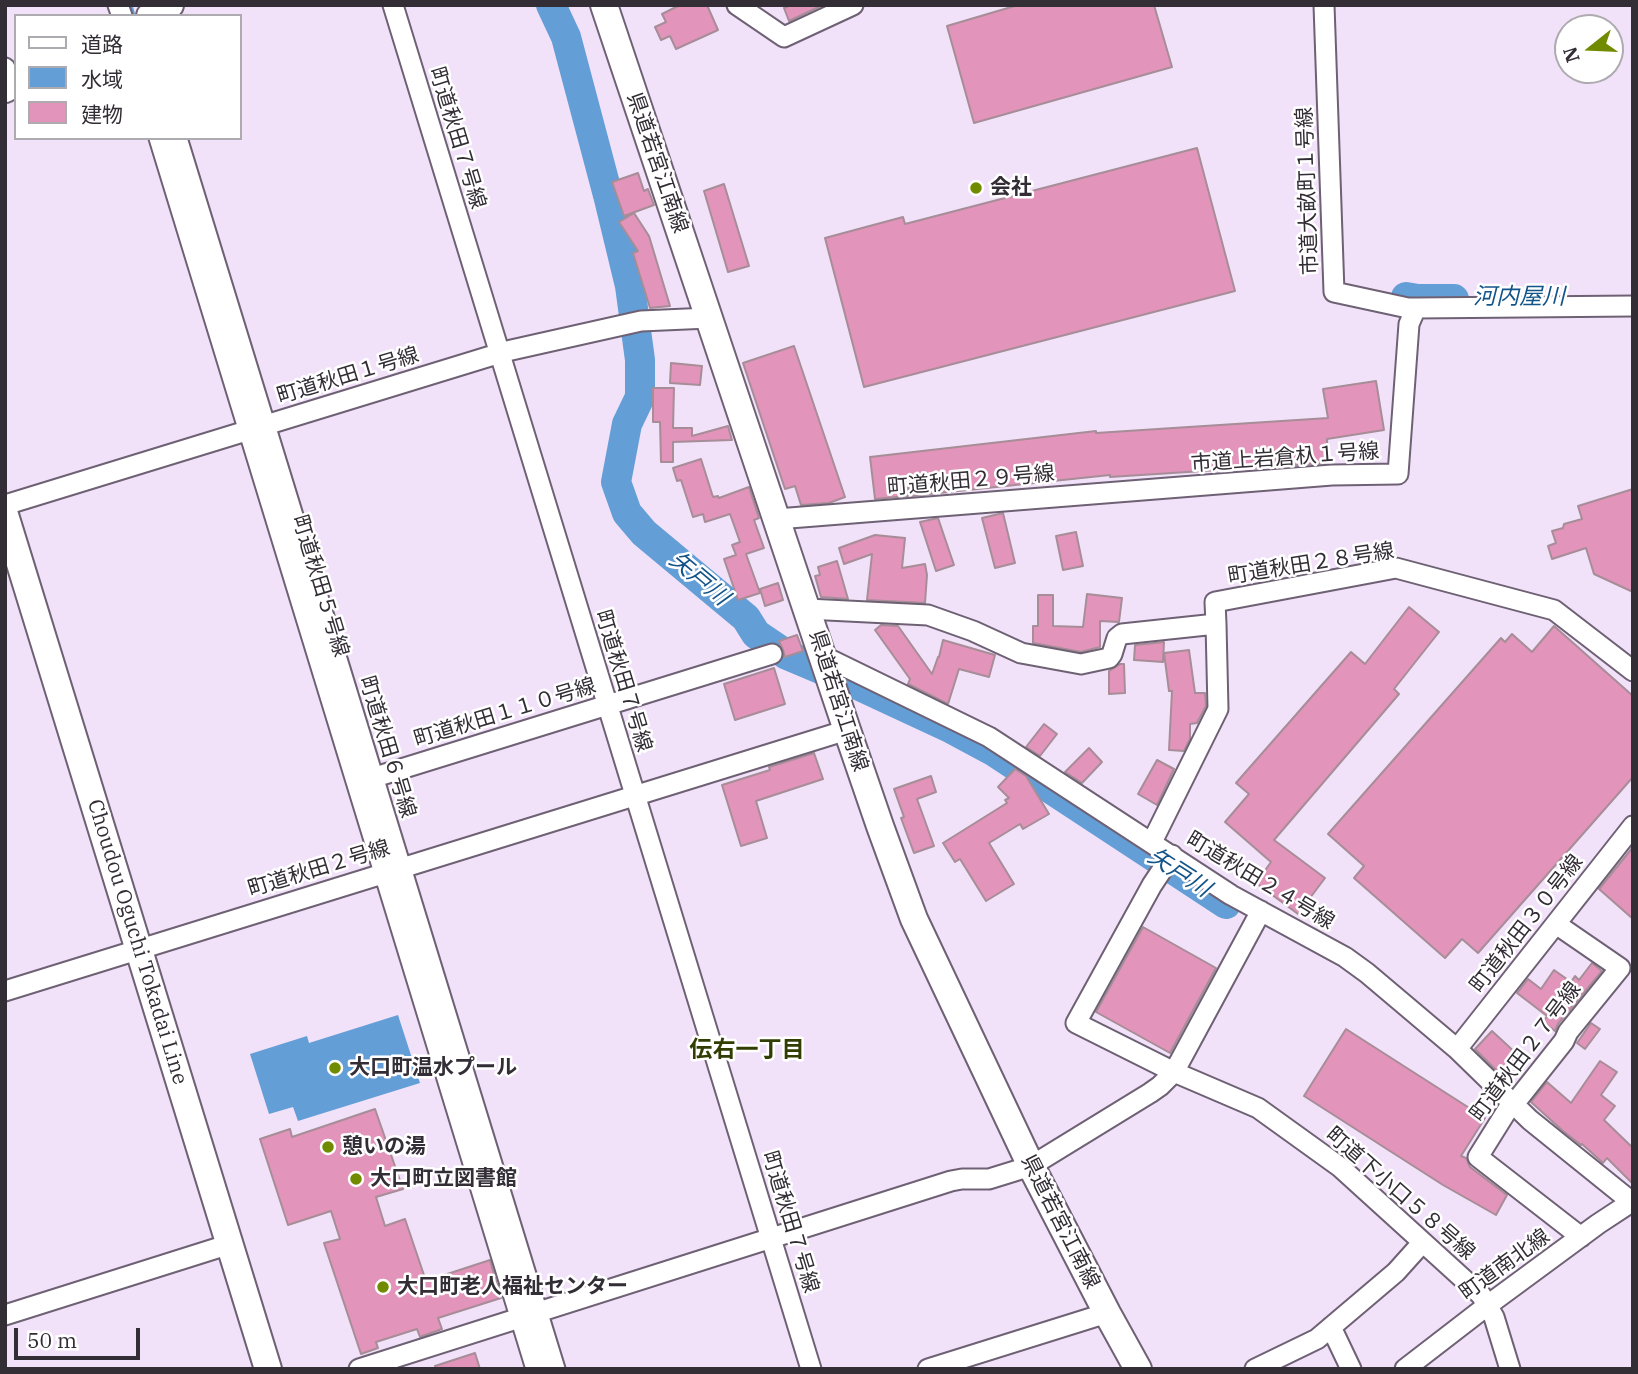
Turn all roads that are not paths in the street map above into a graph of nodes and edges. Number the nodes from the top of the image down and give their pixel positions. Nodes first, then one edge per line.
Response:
1 (170, 5) edge
2 (393, 5) edge
3 (604, 5) edge
4 (737, 5) edge
5 (853, 5) edge
6 (1324, 5) edge
7 (154, 14) edge
8 (160, 140) edge
9 (178, 140) edge
10 (1633, 306) edge
11 (1408, 308) junction
12 (709, 318) junction
13 (499, 353) junction
14 (257, 428) junction
15 (1169, 488) joint
16 (5, 505) edge
17 (5, 515) edge
18 (777, 519) junction
19 (807, 609) junction
20 (1216, 624) junction
21 (772, 654) dead end
22 (823, 657) junction
23 (1633, 671) edge
24 (607, 705) junction
25 (847, 729) junction
26 (372, 778) junction
27 (635, 796) junction
28 (1633, 826) edge
29 (1152, 842) junction
30 (1171, 855) junction
31 (393, 871) junction
32 (1262, 911) junction
33 (1556, 924) junction
34 (139, 949) junction
35 (5, 990) edge
36 (1457, 1049) junction
37 (1174, 1072) junction
38 (1514, 1104) junction
39 (1031, 1166) junction
40 (1629, 1208) edge
41 (1581, 1237) junction
42 (771, 1238) junction
43 (1422, 1243) junction
44 (230, 1244) junction
45 (1488, 1305) junction
46 (1107, 1313) junction
47 (529, 1314) junction
48 (5, 1315) edge
49 (1331, 1327) junction
50 (268, 1369) edge
51 (359, 1369) edge
52 (536, 1369) edge
53 (555, 1369) edge
54 (811, 1369) edge
55 (928, 1369) edge
56 (1138, 1369) edge
57 (1255, 1369) edge
58 (1351, 1369) edge
59 (1405, 1369) edge
60 (1510, 1369) edge

1 - 7 main road
2 - 13 street, 町道秋田７号線
3 - 12 main road, 県道若宮江南線
4 - 5 street
6 - 11 street, 市道大畝町１号線
8 - 14 street, 町道秋田５号線
9 - 14 street, 町道秋田６号線
10 - 11 street
11 - 15 street, 市道上岩倉杁１号線
12 - 13 street, 町道秋田１号線
12 - 18 main road, 県道若宮江南線
13 - 14 street, 町道秋田１号線
13 - 24 street, 町道秋田７号線
14 - 16 street, 町道秋田１号線
14 - 26 street, 町道秋田６号線
14 - 31 street, 町道秋田５号線
15 - 18 street, 町道秋田２９号線
17 - 34 main road, Choudou Oguchi Tokadai Line
18 - 19 main road, 県道若宮江南線
19 - 20 street
19 - 22 main road, 県道若宮江南線
20 - 23 street, 町道秋田２８号線
20 - 29 street
21 - 24 street, 町道秋田１１０号線
22 - 25 main road, 県道若宮江南線
22 - 29 street, 町道秋田２４号線
24 - 26 street, 町道秋田１１０号線
24 - 27 street, 町道秋田７号線
25 - 27 street, 町道秋田２号線
25 - 39 main road, 県道若宮江南線
26 - 31 street, 町道秋田６号線
27 - 31 street, 町道秋田２号線
27 - 42 street, 町道秋田７号線
28 - 33 street, 町道秋田３０号線
29 - 30 street, 町道秋田２４号線
30 - 32 street, 町道秋田２４号線
30 - 37 street, 町道下小口５８号線
31 - 34 street, 町道秋田２号線
31 - 47 street, 町道秋田６号線
32 - 36 street, 町道秋田２４号線
32 - 37 street
33 - 36 street, 町道秋田３０号線
33 - 38 street, 町道秋田２７号線
34 - 35 street, 町道秋田２号線
34 - 44 main road, Choudou Oguchi Tokadai Line
36 - 38 street, 町道秋田２４号線
37 - 39 street
37 - 43 street, 町道下小口５８号線
38 - 40 street, 町道秋田２４号線
38 - 41 street, 町道秋田２７号線
39 - 42 street
39 - 46 main road, 県道若宮江南線
40 - 41 street, 町道南北線
41 - 45 street, 町道南北線
42 - 47 street
42 - 54 street, 町道秋田７号線
43 - 45 street, 町道下小口５８号線
43 - 49 street
44 - 48 street
44 - 50 main road, Choudou Oguchi Tokadai Line
45 - 59 street, 町道南北線
45 - 60 street, 町道下小口５８号線
46 - 55 street
46 - 56 main road, 県道若宮江南線
47 - 51 street
47 - 52 street
47 - 53 street, 町道秋田６号線
49 - 57 street
49 - 58 street

